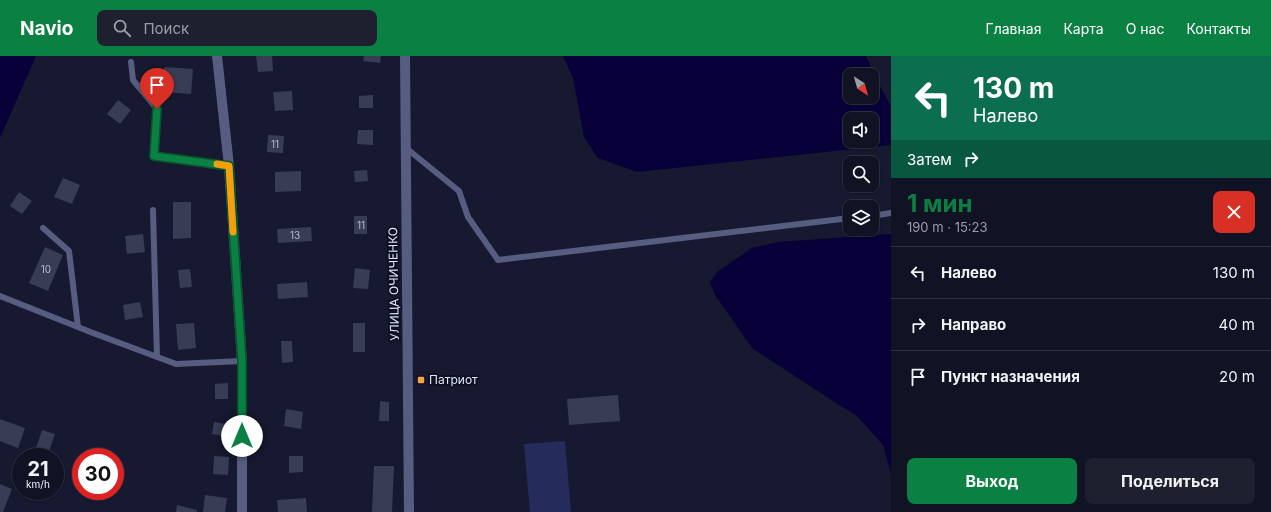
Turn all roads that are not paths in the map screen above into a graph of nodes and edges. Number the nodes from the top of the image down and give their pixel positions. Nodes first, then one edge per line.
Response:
1 (217, 56) edge
2 (405, 56) edge
3 (130, 62) dead end
4 (406, 148) junction
5 (229, 166) junction
6 (153, 210) dead end
7 (891, 213) edge
8 (879, 215) edge
9 (843, 219) edge
10 (43, 228) dead end
11 (0, 296) edge
12 (78, 327) junction
13 (157, 357) junction
14 (242, 361) junction
15 (242, 512) edge
16 (409, 512) edge

1 - 5 street
2 - 4 street, УЛИЦА ОЧИЧЕНКО
3 - 5 lane
4 - 9 lane
4 - 16 street, УЛИЦА ОЧИЧЕНКО
5 - 14 street
6 - 13 lane
7 - 8 lane
10 - 12 lane
11 - 12 lane
12 - 13 lane
13 - 14 lane
14 - 15 street

